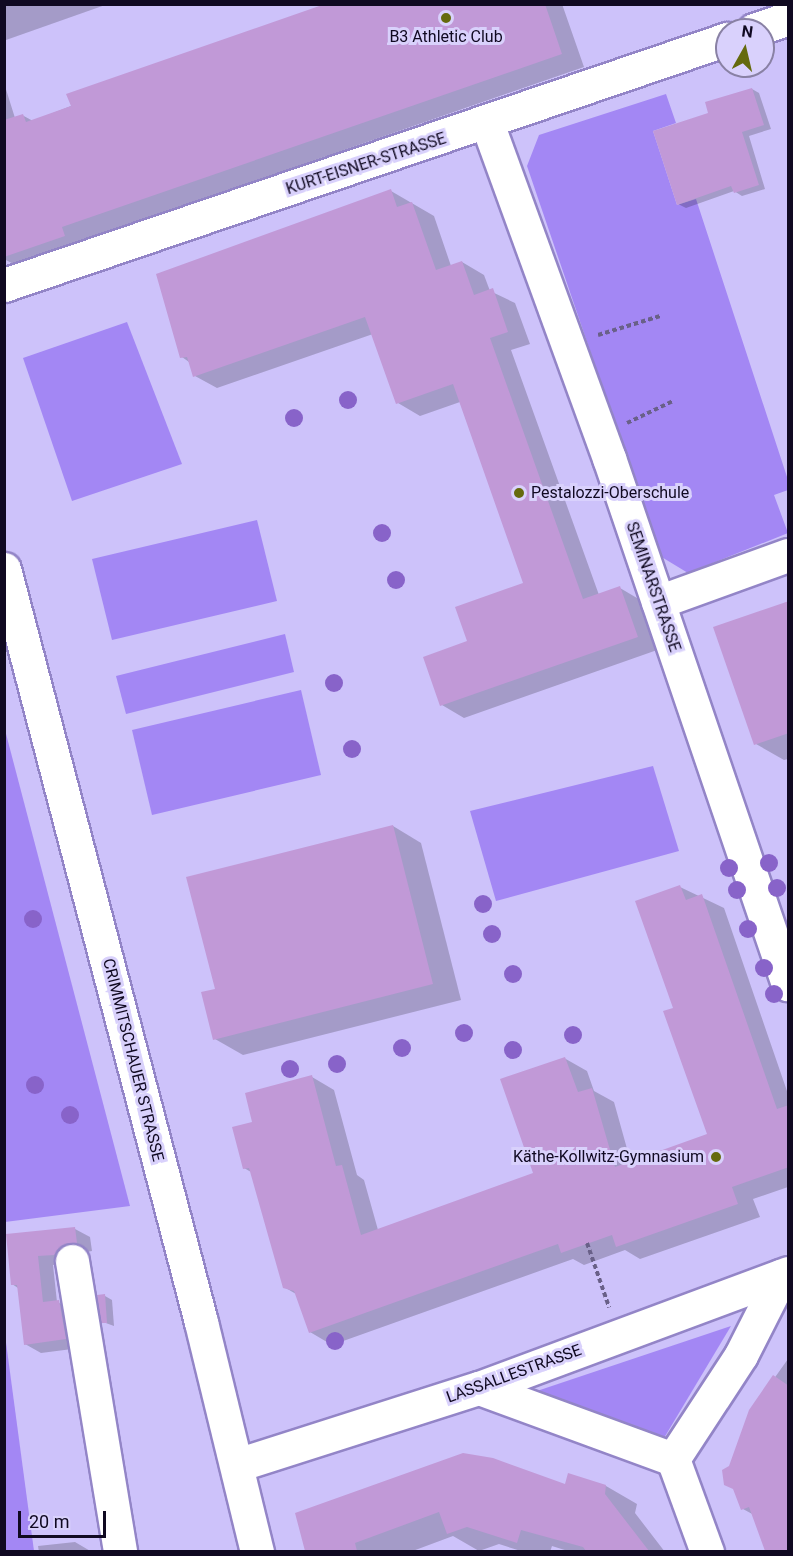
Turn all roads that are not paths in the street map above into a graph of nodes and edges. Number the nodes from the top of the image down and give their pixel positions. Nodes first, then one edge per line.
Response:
1 (715, 43) edge
2 (487, 123) junction
3 (4, 285) edge
4 (789, 555) edge
5 (4, 569) edge
6 (658, 602) junction
7 (789, 984) edge
8 (72, 1261) dead end
9 (785, 1275) edge
10 (479, 1388) junction
11 (673, 1459) junction
12 (237, 1465) junction
13 (120, 1551) edge
14 (257, 1551) edge
15 (707, 1551) edge

1 - 2 street, KURT-EISNER-STRASSE
2 - 3 street, KURT-EISNER-STRASSE
2 - 6 street, SEMINARSTRASSE
4 - 6 street
5 - 12 street, CRIMMITSCHAUER STRASSE
6 - 7 street, SEMINARSTRASSE
8 - 13 street
9 - 10 street, LASSALLESTRASSE
9 - 11 street
10 - 11 street
10 - 12 street, LASSALLESTRASSE
11 - 15 street
12 - 14 street, CRIMMITSCHAUER STRASSE

